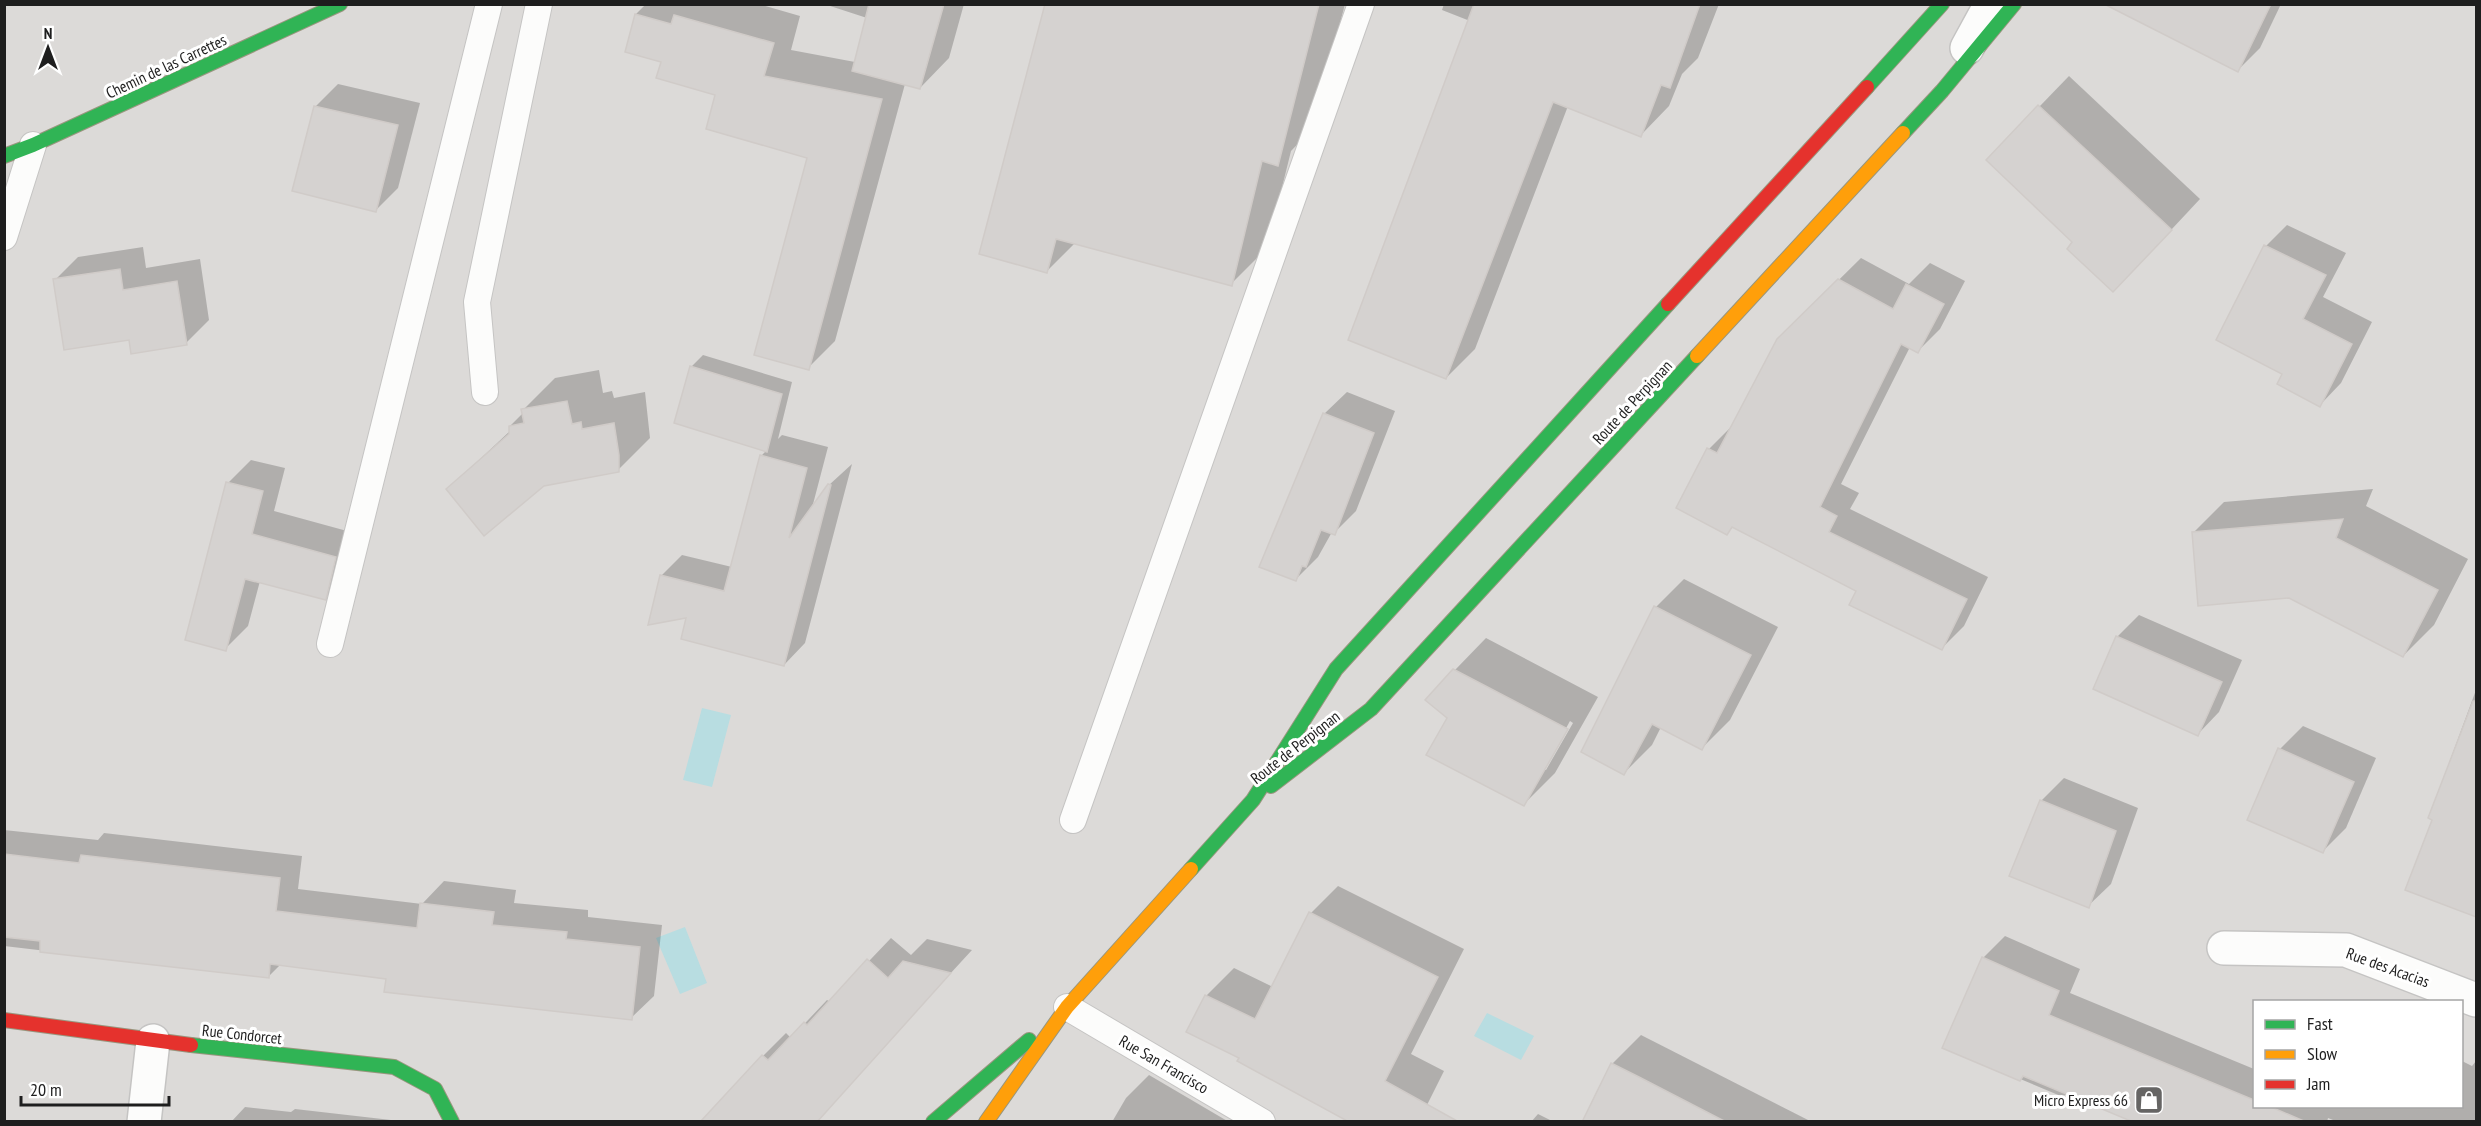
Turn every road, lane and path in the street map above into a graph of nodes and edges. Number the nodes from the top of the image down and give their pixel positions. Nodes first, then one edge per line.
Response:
1 (340, 4) edge
2 (489, 4) edge
3 (539, 4) edge
4 (1361, 4) edge
5 (1942, 4) edge
6 (1991, 4) edge
7 (2014, 4) edge
8 (1942, 91) junction
9 (33, 145) junction
10 (4, 156) edge
11 (4, 237) edge
12 (485, 392) dead end
13 (330, 644) dead end
14 (1253, 800) junction
15 (1073, 820) dead end
16 (2224, 948) dead end
17 (2476, 1000) edge
18 (1067, 1007) junction
19 (4, 1020) edge
20 (153, 1041) junction
21 (144, 1122) edge
22 (452, 1122) edge
23 (933, 1122) edge
24 (986, 1122) edge
25 (1262, 1122) edge

1 - 9 main road, Chemin de las Carrettes
2 - 13 lane
3 - 12 lane
4 - 15 lane
5 - 14 main road, Route de Perpignan
6 - 8 street
7 - 8 main road, Route de Perpignan
8 - 14 main road, Route de Perpignan
9 - 10 main road, Chemin de las Carrettes
9 - 11 lane
14 - 18 main road, Route de Perpignan
16 - 17 street, Rue des Acacias
18 - 23 main road, Route de Perpignan
18 - 24 main road, Route de Perpignan
18 - 25 lane, Rue San Francisco
19 - 20 main road, Rue Condorcet
20 - 21 street
20 - 22 main road, Rue Condorcet

